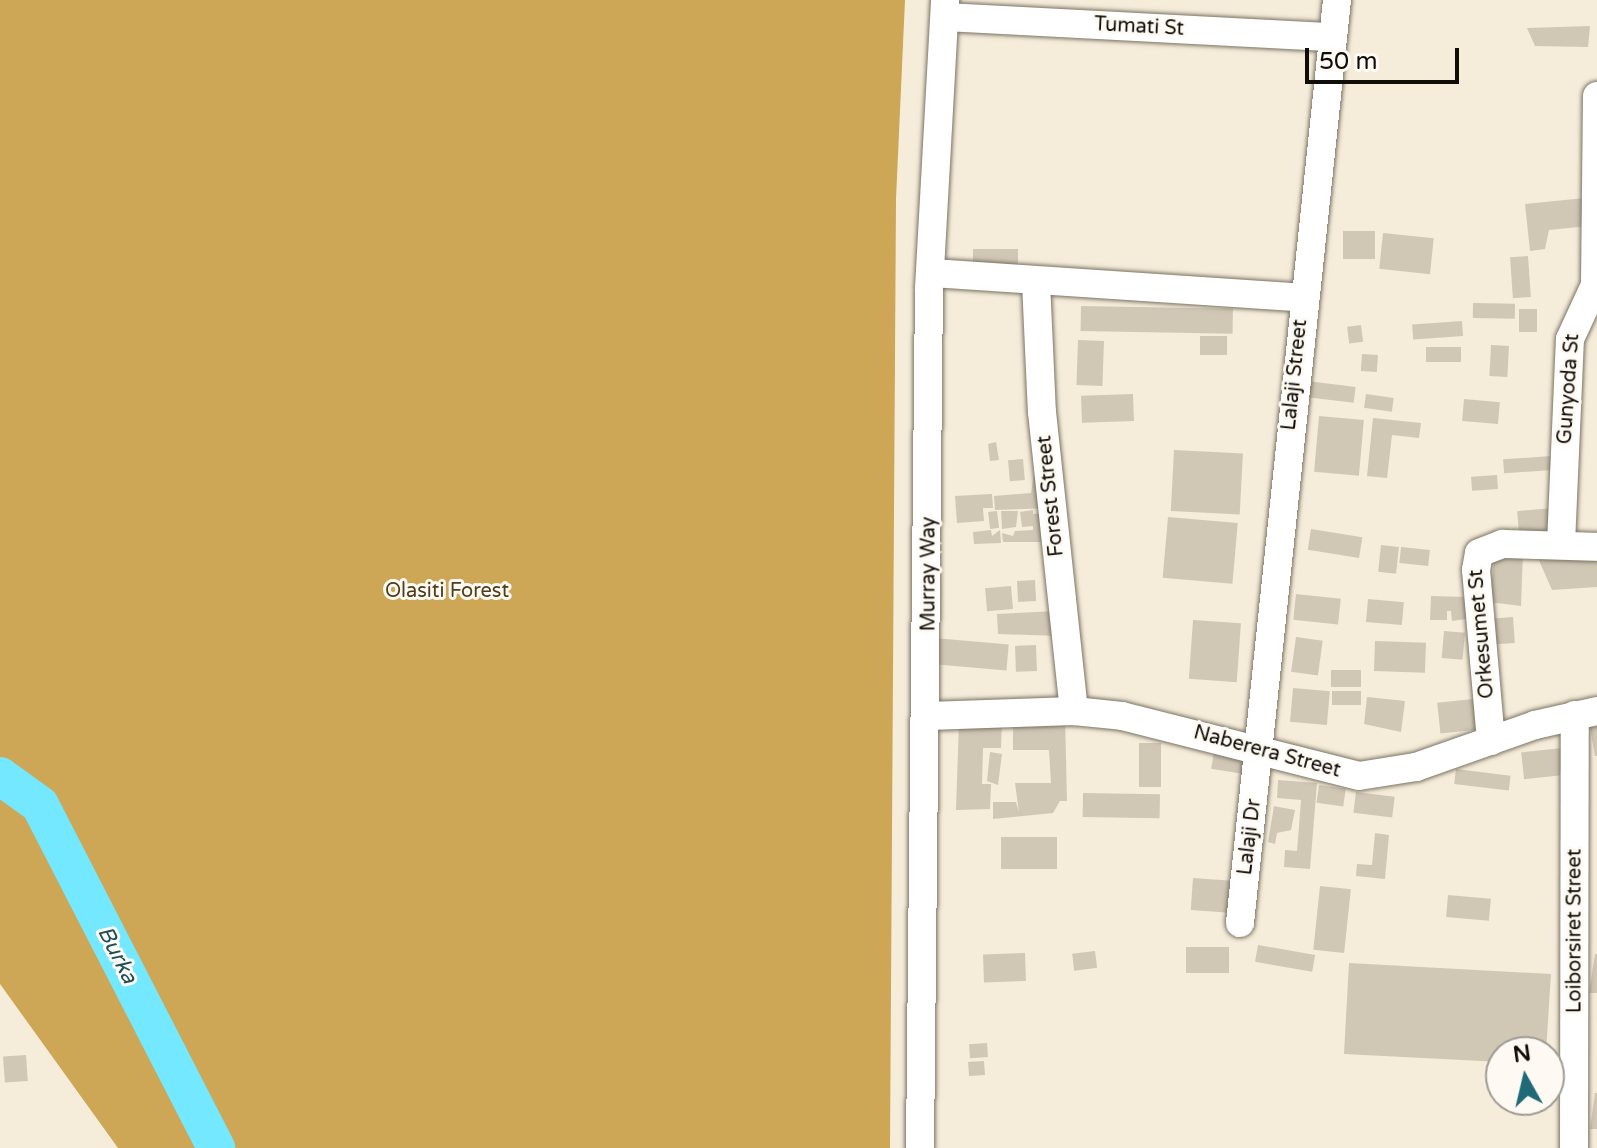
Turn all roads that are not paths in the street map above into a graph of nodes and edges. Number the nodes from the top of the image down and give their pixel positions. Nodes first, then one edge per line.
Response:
1 (1337, 0) edge
2 (945, 9) edge
3 (1332, 37) junction
4 (1597, 96) edge
5 (931, 273) junction
6 (1036, 282) junction
7 (1303, 298) junction
8 (1561, 544) junction
9 (1597, 547) edge
10 (1074, 711) junction
11 (1586, 713) edge
12 (928, 716) junction
13 (1491, 741) junction
14 (1261, 750) junction
15 (1240, 923) dead end
16 (920, 1148) edge
17 (1574, 1148) edge

1 - 3 street, Lalaji Street
2 - 3 street, Tumati St
2 - 5 street, Murray Way
3 - 7 street, Lalaji Street
4 - 8 street, Gunyoda St
5 - 6 street
5 - 12 street, Murray Way
6 - 7 street
6 - 10 street, Forest Street
7 - 14 street, Lalaji Street
8 - 9 street, Orkesumet St
8 - 13 street, Orkesumet St
10 - 12 street, Naberera Street
10 - 14 street, Naberera Street
11 - 13 street, Naberera Street
11 - 17 street, Loiborsiret Street
12 - 16 street, Murray Way
13 - 14 street, Naberera Street
14 - 15 street, Lalaji Dr

